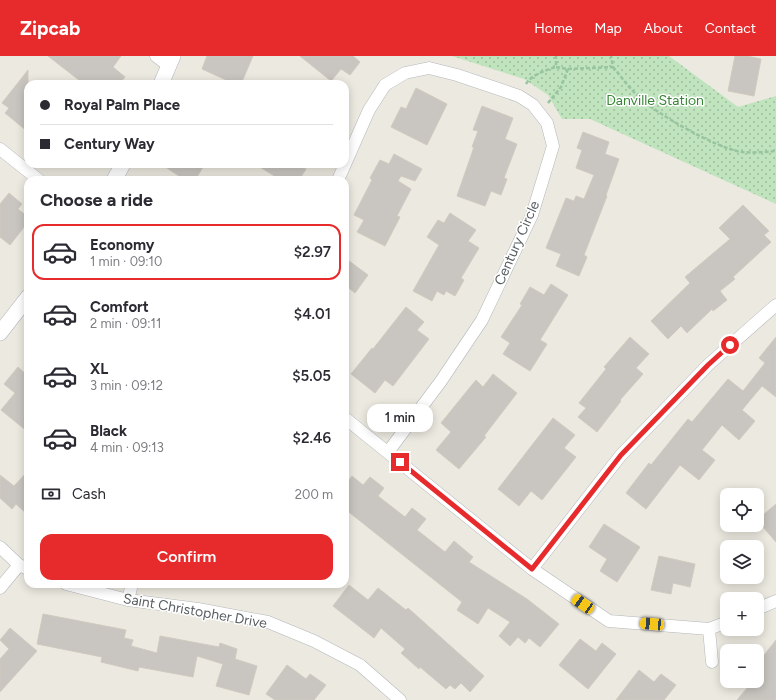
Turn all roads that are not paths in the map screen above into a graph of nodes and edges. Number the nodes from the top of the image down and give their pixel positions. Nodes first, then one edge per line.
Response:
1 (156, 56) edge
2 (171, 61) edge
3 (163, 80) edge
4 (0, 149) edge
5 (349, 155) edge
6 (34, 176) edge
7 (24, 302) edge
8 (776, 305) edge
9 (0, 333) edge
10 (349, 421) edge
11 (388, 452) junction
12 (0, 547) edge
13 (23, 567) edge
14 (532, 569) junction
15 (0, 588) edge
16 (82, 588) edge
17 (131, 588) edge
18 (128, 600) junction
19 (776, 601) edge
20 (764, 606) edge
21 (720, 625) edge
22 (709, 629) junction
23 (712, 662) dead end
24 (400, 700) edge

1 - 2 street
2 - 3 street
4 - 6 street
5 - 11 street, Century Circle
7 - 9 street
8 - 14 street
10 - 11 street
11 - 14 street
12 - 13 street
13 - 15 street
14 - 22 street
16 - 18 street, Saint Christopher Drive
17 - 18 street
18 - 24 street, Saint Christopher Drive
19 - 20 street
21 - 22 street
22 - 23 street

